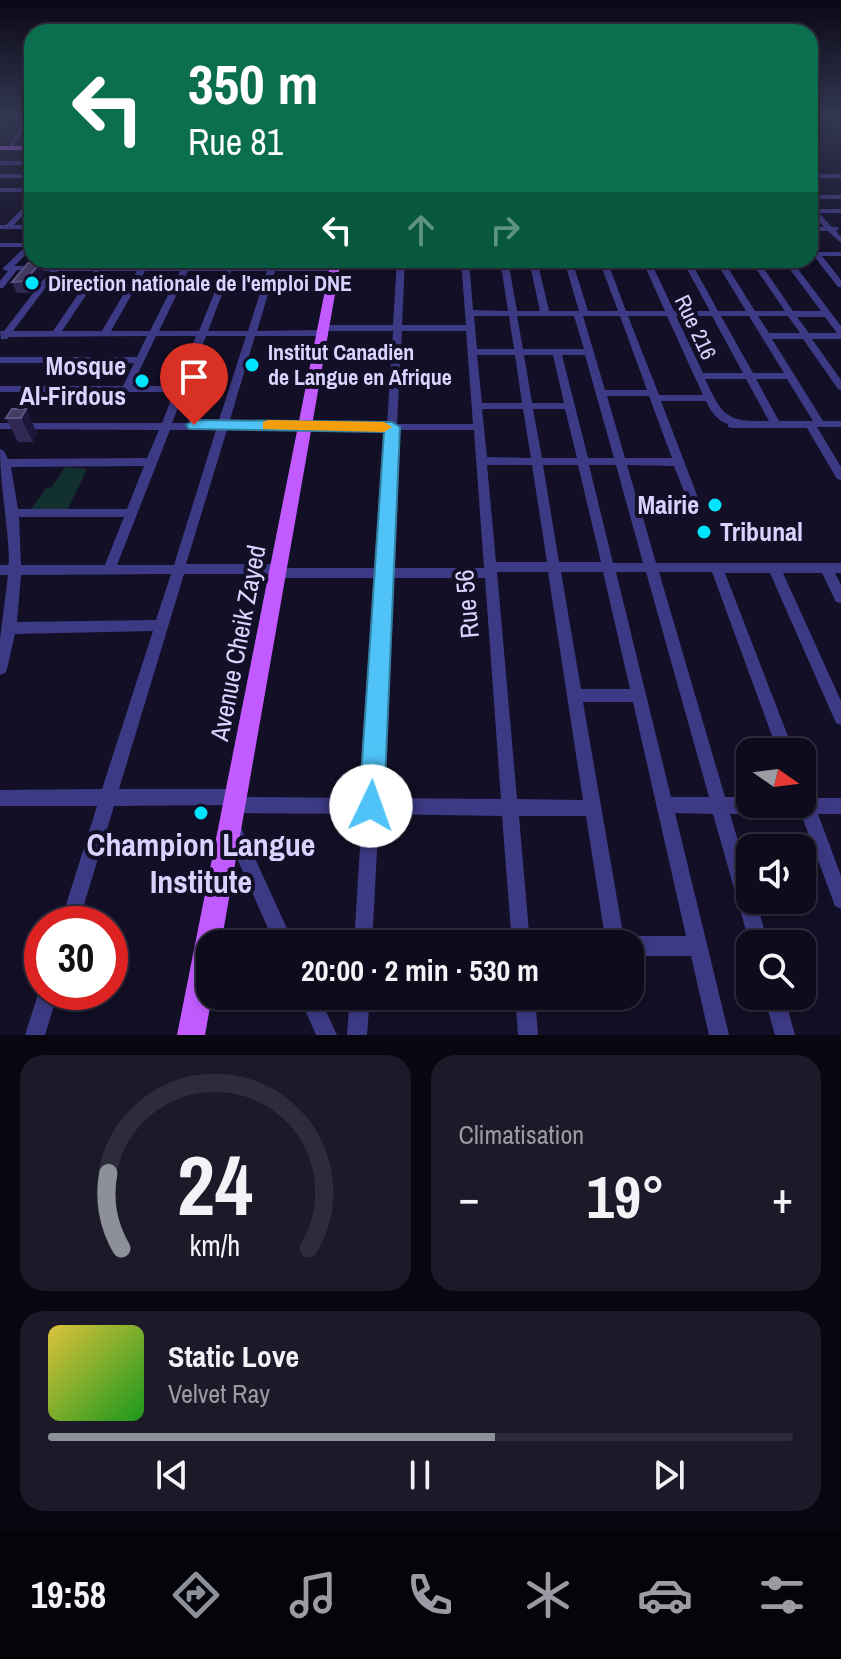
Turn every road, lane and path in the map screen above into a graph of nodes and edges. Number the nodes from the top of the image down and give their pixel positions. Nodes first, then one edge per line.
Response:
1 (0, 176) edge
2 (24, 176) edge
3 (818, 176) edge
4 (841, 176) edge
5 (818, 179) edge
6 (4, 190) edge
7 (0, 197) edge
8 (818, 197) edge
9 (840, 197) edge
10 (24, 208) edge
11 (818, 209) edge
12 (841, 211) edge
13 (818, 216) edge
14 (4, 227) edge
15 (818, 229) edge
16 (829, 229) junction
17 (841, 229) edge
18 (841, 241) edge
19 (0, 245) edge
20 (24, 245) edge
21 (24, 252) edge
22 (818, 252) edge
23 (841, 254) edge
24 (818, 258) edge
25 (7, 268) edge
26 (170, 268) edge
27 (184, 268) edge
28 (198, 268) edge
29 (297, 268) edge
30 (335, 268) edge
31 (401, 268) edge
32 (466, 268) edge
33 (505, 268) edge
34 (535, 268) edge
35 (570, 268) edge
36 (606, 268) edge
37 (650, 268) edge
38 (690, 268) edge
39 (724, 268) edge
40 (759, 268) edge
41 (793, 268) edge
42 (55, 269) junction
43 (84, 270) joint
44 (98, 270) junction
45 (127, 270) joint
46 (141, 270) junction
47 (227, 270) junction
48 (246, 270) joint
49 (271, 270) junction
50 (841, 285) edge
51 (0, 286) edge
52 (512, 313) junction
53 (545, 313) junction
54 (581, 313) junction
55 (623, 313) junction
56 (670, 314) junction
57 (715, 314) junction
58 (753, 314) junction
59 (791, 314) junction
60 (828, 314) junction
61 (470, 321) junction
62 (397, 328) junction
63 (324, 331) junction
64 (252, 333) junction
65 (56, 334) junction
66 (105, 334) junction
67 (153, 334) junction
68 (202, 334) junction
69 (841, 334) edge
70 (766, 336) junction
71 (806, 336) junction
72 (2, 337) edge
73 (473, 352) junction
74 (519, 352) junction
75 (557, 352) junction
76 (589, 352) junction
77 (0, 360) edge
78 (140, 360) junction
79 (699, 376) junction
80 (749, 376) junction
81 (791, 376) junction
82 (841, 387) edge
83 (0, 389) edge
84 (126, 389) junction
85 (180, 389) junction
86 (601, 393) junction
87 (654, 395) junction
88 (712, 403) junction
89 (477, 406) junction
90 (527, 406) junction
91 (570, 406) junction
92 (775, 423) junction
93 (815, 424) junction
94 (841, 424) edge
95 (166, 425) junction
96 (223, 425) junction
97 (306, 425) junction
98 (0, 426) edge
99 (392, 427) junction
100 (479, 427) junction
101 (3, 458) edge
102 (482, 461) junction
103 (151, 462) junction
104 (537, 462) junction
105 (583, 462) junction
106 (621, 462) junction
107 (678, 462) junction
108 (841, 476) edge
109 (633, 507) junction
110 (13, 513) junction
111 (131, 513) junction
112 (554, 567) junction
113 (609, 567) junction
114 (651, 567) junction
115 (717, 568) junction
116 (774, 568) junction
117 (826, 568) junction
118 (841, 568) edge
119 (0, 570) edge
120 (16, 570) junction
121 (109, 570) junction
122 (178, 570) junction
123 (490, 570) junction
124 (278, 571) junction
125 (384, 573) junction
126 (841, 598) edge
127 (161, 625) junction
128 (11, 628) junction
129 (0, 669) edge
130 (574, 695) junction
131 (639, 696) junction
132 (841, 718) edge
133 (781, 738) edge
134 (108, 797) junction
135 (0, 798) edge
136 (816, 802) edge
137 (736, 804) edge
138 (665, 805) junction
139 (719, 805) junction
140 (371, 806) junction
141 (509, 806) junction
142 (841, 806) edge
143 (593, 808) junction
144 (233, 809) junction
145 (811, 818) edge
146 (841, 900) edge
147 (75, 906) edge
148 (280, 930) edge
149 (364, 930) edge
150 (520, 930) edge
151 (613, 930) edge
152 (755, 930) edge
153 (644, 946) edge
154 (698, 946) junction
155 (43, 1010) edge
156 (315, 1010) edge
157 (359, 1010) edge
158 (526, 1010) edge
159 (778, 1010) edge
160 (35, 1035) edge
161 (191, 1035) edge
162 (327, 1035) edge
163 (357, 1035) edge
164 (528, 1035) edge
165 (719, 1035) edge
166 (785, 1035) edge

1 - 2 street
3 - 4 street
5 - 9 street
6 - 7 street
8 - 9 street
10 - 14 street
11 - 12 street
13 - 16 street
15 - 16 street
16 - 17 street
16 - 18 street
19 - 20 street
21 - 25 street
22 - 23 street
24 - 50 street
25 - 42 street
25 - 51 street
26 - 46 street
27 - 67 street
28 - 47 street
29 - 49 street
30 - 63 main road, Avenue Cheik Zayed
31 - 62 street
32 - 61 street, Rue 56
33 - 52 street
34 - 53 street
35 - 54 street
36 - 55 street
37 - 56 street, Rue 216
38 - 57 street
39 - 58 street
40 - 59 street
41 - 60 street
42 - 43 street
42 - 72 street
43 - 44 street
44 - 45 street
44 - 65 street
45 - 46 street
46 - 66 street
47 - 48 street
47 - 68 street
48 - 49 street
49 - 64 street
52 - 53 street
52 - 61 street
52 - 74 street
53 - 54 street
54 - 55 street
54 - 76 street
55 - 56 street
55 - 87 street
56 - 57 street
56 - 79 street, Rue 216
57 - 58 street
57 - 80 street
58 - 59 street
58 - 70 street
59 - 60 street
59 - 71 street
60 - 69 street
61 - 62 street
61 - 73 street, Rue 56
62 - 63 street
62 - 99 street
63 - 64 street
63 - 97 main road, Avenue Cheik Zayed
64 - 68 street
64 - 96 street
65 - 66 street
65 - 72 street
66 - 67 street
67 - 68 street
67 - 78 street
68 - 85 street
69 - 71 street
70 - 71 street
70 - 81 street
71 - 82 street
73 - 74 street
73 - 89 street, Rue 56
74 - 75 street
74 - 90 street
75 - 76 street
75 - 91 street
76 - 86 street
77 - 78 street
78 - 84 street
79 - 80 street
79 - 88 street, Rue 216
80 - 81 street
80 - 92 street
81 - 93 street
83 - 84 street
84 - 85 street
85 - 95 street
86 - 87 street
86 - 106 street
87 - 88 street
87 - 107 street
88 - 92 street
89 - 90 street
89 - 100 street, Rue 56
90 - 91 street
90 - 104 street
91 - 105 street
92 - 93 street
93 - 94 street
93 - 108 street
95 - 96 street
95 - 98 street
95 - 103 street
96 - 97 street
96 - 122 street
97 - 99 street
97 - 124 main road, Avenue Cheik Zayed
99 - 100 street
99 - 125 street
100 - 102 street, Rue 56
101 - 103 street
101 - 110 street
102 - 104 street
102 - 123 street, Rue 56
103 - 111 street
104 - 105 street
104 - 112 street
105 - 106 street
105 - 113 street
106 - 107 street
106 - 109 street
107 - 109 street
109 - 114 street
110 - 111 street
110 - 120 street
111 - 121 street
112 - 113 street
112 - 123 street
112 - 130 street
113 - 114 street
113 - 131 street
114 - 115 street
114 - 139 street
115 - 116 street
115 - 133 street
116 - 117 street
116 - 132 street
117 - 118 street
117 - 126 street
119 - 120 street
120 - 121 street
120 - 128 street
121 - 122 street
122 - 124 street
122 - 127 street
123 - 125 street
123 - 141 street, Rue 56
124 - 125 street
124 - 144 main road, Avenue Cheik Zayed
125 - 140 street
127 - 128 street
127 - 134 street
128 - 129 street
130 - 131 street
130 - 143 street
131 - 138 street
134 - 135 street
134 - 144 street
134 - 147 street
136 - 142 street
137 - 139 street
138 - 139 street
138 - 154 street
139 - 152 street
140 - 141 street
140 - 144 street
140 - 149 street
141 - 143 street
141 - 150 street, Rue 56
143 - 151 street
144 - 148 street
144 - 161 main road, Avenue Cheik Zayed
145 - 146 street
153 - 154 street
154 - 165 street
155 - 160 street
156 - 162 street
157 - 163 street
158 - 164 street
159 - 166 street

